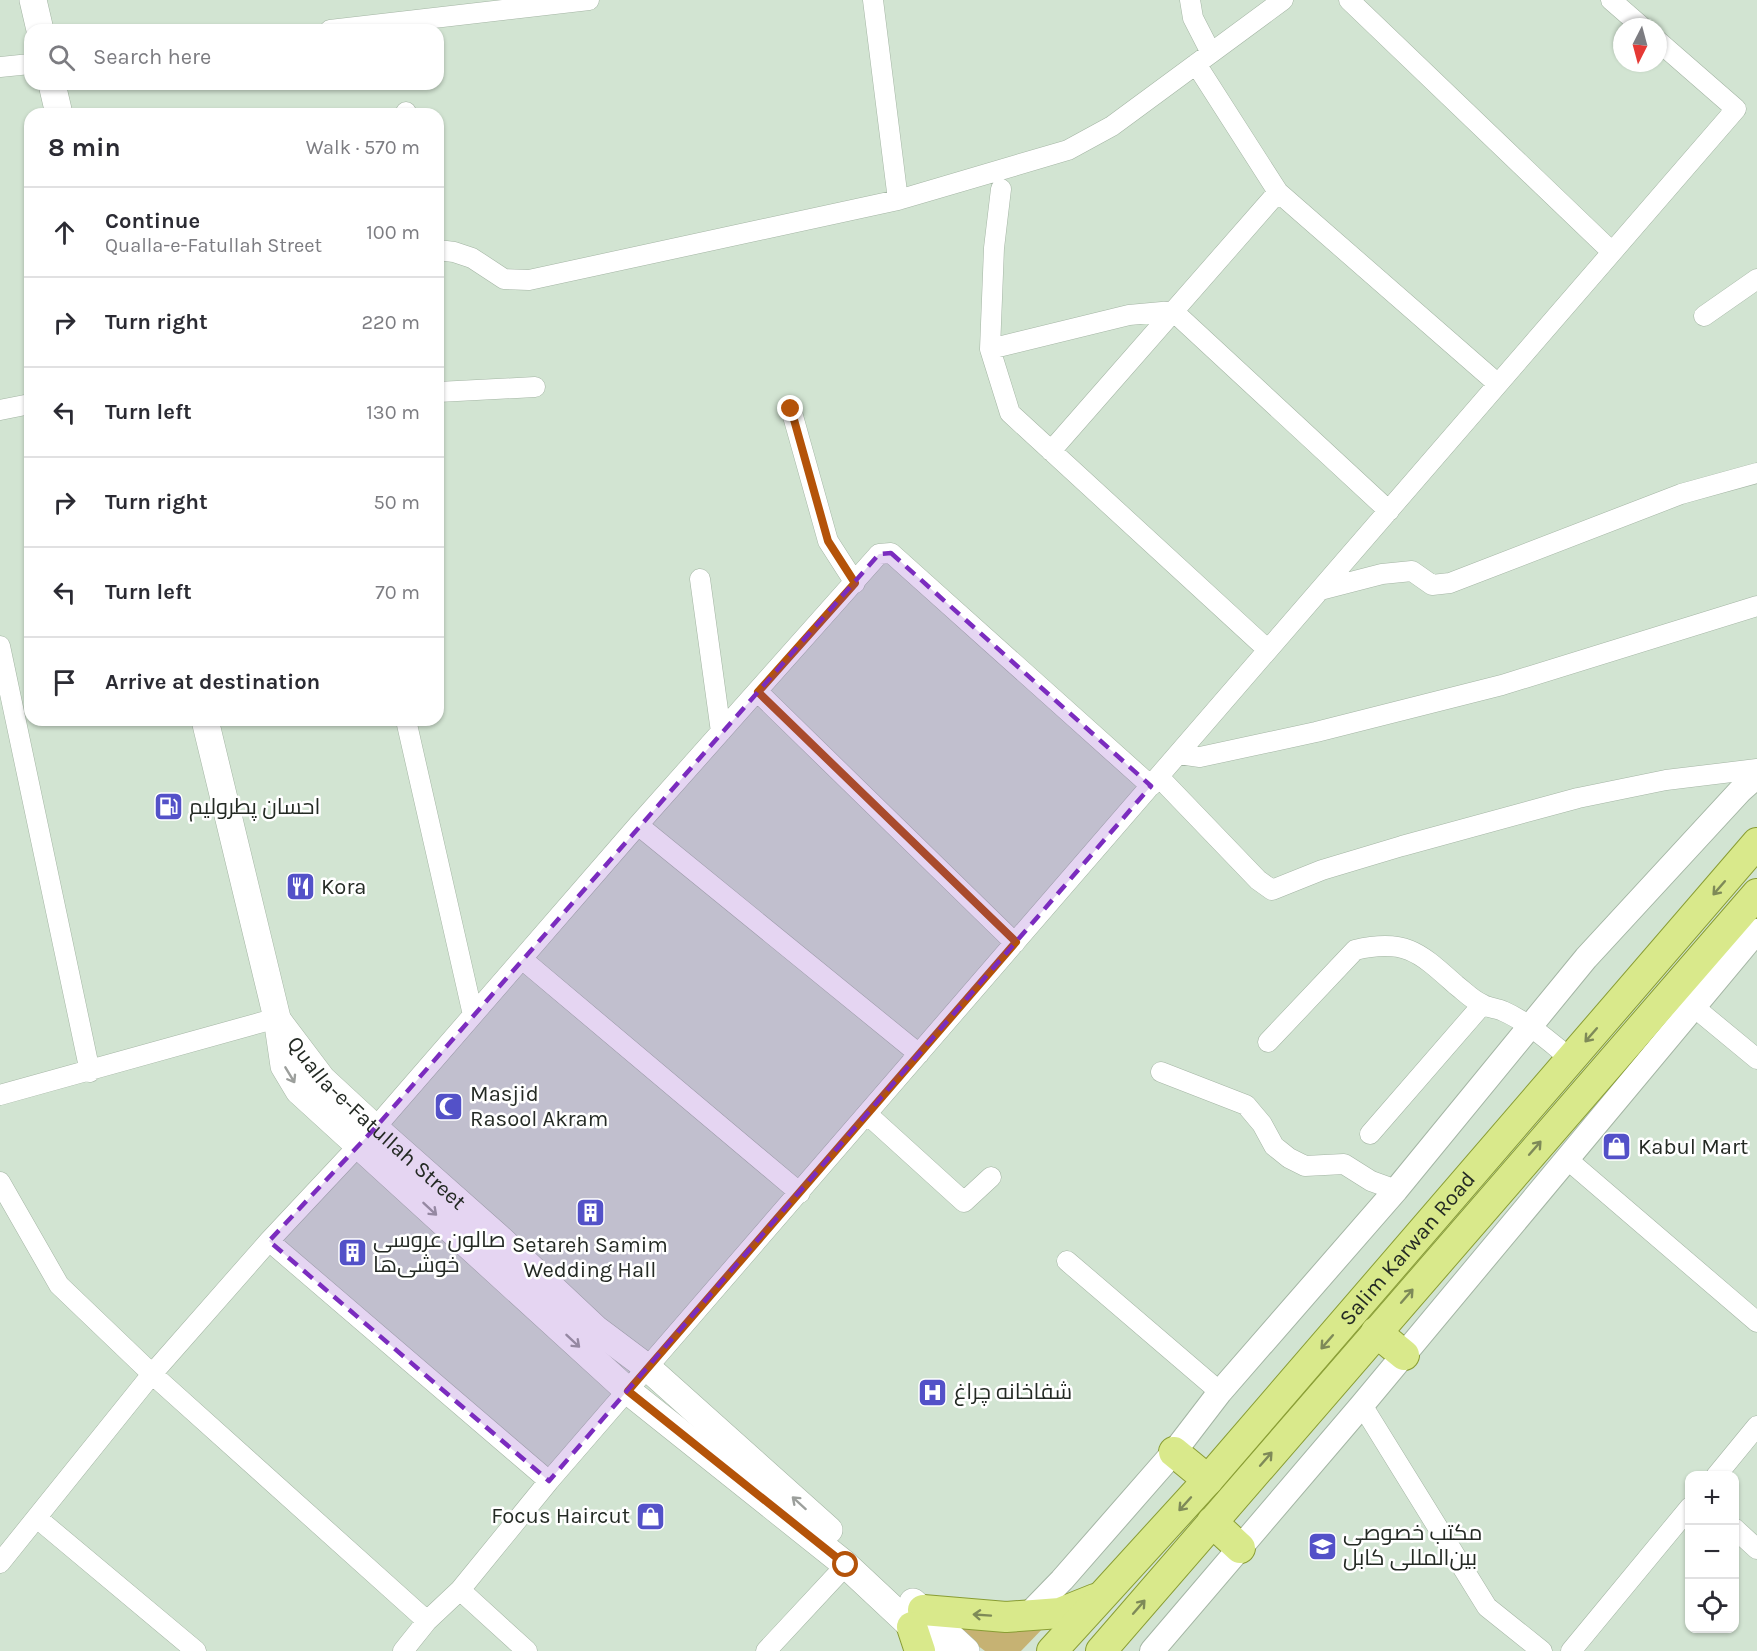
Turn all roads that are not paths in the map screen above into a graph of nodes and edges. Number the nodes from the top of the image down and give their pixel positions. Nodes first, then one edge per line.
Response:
1 (33, 0) edge
2 (589, 0) edge
3 (873, 0) edge
4 (1190, 0) edge
5 (1283, 0) edge
6 (1349, 0) edge
7 (1611, 0) edge
8 (1632, 18) edge
9 (39, 24) edge
10 (382, 24) edge
11 (1667, 49) edge
12 (1204, 59) junction
13 (24, 65) edge
14 (0, 67) edge
15 (53, 90) edge
16 (58, 108) edge
17 (1001, 189) dead end
18 (1278, 192) junction
19 (898, 200) junction
20 (444, 251) edge
21 (1612, 252) junction
22 (1757, 279) edge
23 (1173, 311) junction
24 (1704, 316) dead end
25 (990, 350) junction
26 (1498, 384) junction
27 (535, 387) dead end
28 (444, 392) edge
29 (24, 405) edge
30 (791, 409) dead end
31 (0, 410) edge
32 (1051, 451) junction
33 (1757, 473) edge
34 (1389, 511) junction
35 (700, 579) dead end
36 (855, 583) junction
37 (1320, 590) junction
38 (1757, 606) edge
39 (0, 646) edge
40 (1268, 650) junction
41 (758, 692) junction
42 (206, 726) edge
43 (407, 726) edge
44 (721, 732) junction
45 (1179, 754) junction
46 (1757, 768) edge
47 (1757, 776) edge
48 (1155, 782) junction
49 (638, 825) junction
50 (1757, 843) edge
51 (1757, 894) edge
52 (1757, 931) edge
53 (1016, 942) junction
54 (522, 959) junction
55 (1482, 1005) junction
56 (1694, 1007) junction
57 (473, 1015) junction
58 (277, 1018) junction
59 (1531, 1027) junction
60 (1268, 1042) dead end
61 (919, 1054) junction
62 (1571, 1059) junction
63 (1757, 1059) edge
64 (90, 1072) junction
65 (1161, 1072) dead end
66 (0, 1095) edge
67 (867, 1114) junction
68 (1370, 1134) dead end
69 (367, 1136) junction
70 (1568, 1160) junction
71 (991, 1177) dead end
72 (0, 1182) edge
73 (1396, 1190) junction
74 (800, 1192) junction
75 (269, 1241) junction
76 (1067, 1261) dead end
77 (1757, 1322) edge
78 (1376, 1332) junction
79 (1404, 1355) junction
80 (648, 1368) junction
81 (152, 1374) junction
82 (628, 1391) junction
83 (1220, 1392) junction
84 (1362, 1406) junction
85 (1757, 1426) edge
86 (1174, 1452) junction
87 (1720, 1471) edge
88 (1208, 1480) junction
89 (549, 1481) junction
90 (1685, 1512) edge
91 (37, 1518) junction
92 (1212, 1522) junction
93 (1739, 1533) edge
94 (7, 1546) edge
95 (1240, 1548) junction
96 (1757, 1549) edge
97 (0, 1563) edge
98 (846, 1565) junction
99 (460, 1590) junction
100 (1101, 1597) junction
101 (1028, 1615) junction
102 (427, 1621) junction
103 (918, 1629) edge
104 (196, 1651) edge
105 (403, 1651) edge
106 (528, 1651) edge
107 (766, 1651) edge
108 (938, 1651) edge
109 (966, 1651) edge
110 (1053, 1651) edge
111 (1101, 1651) edge
112 (1152, 1651) edge
113 (1542, 1651) edge
114 (1571, 1651) edge

1 - 9 main road
2 - 10 street
3 - 19 street
4 - 12 street
5 - 12 street
6 - 21 street
7 - 8 street
11 - 21 street
12 - 18 street
12 - 19 street
13 - 14 street
15 - 16 main road
17 - 25 street
18 - 23 street
18 - 26 street
19 - 20 street
21 - 26 street
22 - 24 street
23 - 25 street
23 - 32 street
23 - 34 street
25 - 32 street
26 - 34 street
27 - 28 street
29 - 31 street
30 - 36 street
32 - 40 street
33 - 37 street
34 - 37 street
35 - 44 street
36 - 41 street
36 - 48 street
37 - 40 street
38 - 45 street
39 - 64 street
40 - 45 street
41 - 44 street
41 - 53 street
42 - 58 main road, Qualla-e-Fatullah Street
43 - 57 street
44 - 49 street
45 - 48 street
46 - 48 street
47 - 59 street
48 - 53 street
49 - 54 street
49 - 61 street
50 -> 62 main road, Salim Karwan Road
78 -> 51 main road, Salim Karwan Road
52 - 56 street
53 - 61 street
54 - 57 street
54 - 74 street
55 - 59 street
55 - 60 street
55 - 68 street
56 - 63 street
56 - 70 street
57 - 69 street
58 - 64 street
58 - 69 main road, Qualla-e-Fatullah Street
59 - 62 street
59 - 73 street
61 - 67 street
62 -> 88 main road, Salim Karwan Road
64 - 66 street
65 - 73 street
67 - 71 street
67 - 74 street
69 - 75 street
69 - 80 main road, Qualla-e-Fatullah Street
69 -> 82 main road, Qualla-e-Fatullah Street
70 - 77 street
70 - 79 street
72 - 81 street
73 - 83 street
74 - 80 street
75 - 81 street
75 - 89 street
76 - 83 street
78 - 79 main road
92 -> 78 main road, Salim Karwan Road
79 - 84 street
80 - 82 street
103 -> 80 main road, Qualla-e-Fatullah Street
81 - 91 street
81 - 102 street
82 - 89 street
82 - 98 main road, Qualla-e-Fatullah Street
83 - 86 street
84 - 95 street
84 - 113 street
85 - 87 street
86 - 88 main road
86 - 101 street
88 -> 100 main road, Salim Karwan Road
89 - 99 street
90 - 114 street
91 - 94 street
91 - 104 street
92 - 95 main road
111 -> 92 main road, Salim Karwan Road
93 - 96 street
94 - 97 street
95 - 112 street
98 - 103 main road, Qualla-e-Fatullah Street
98 - 107 street
99 - 102 street
99 - 106 street
100 - 101 main road
100 - 110 main road, Salim Karwan Road
101 -> 103 main road
102 - 105 street
103 - 108 main road, Qualla-e-Fatullah Street
103 - 109 main road, Qualla-e-Fatullah Street

